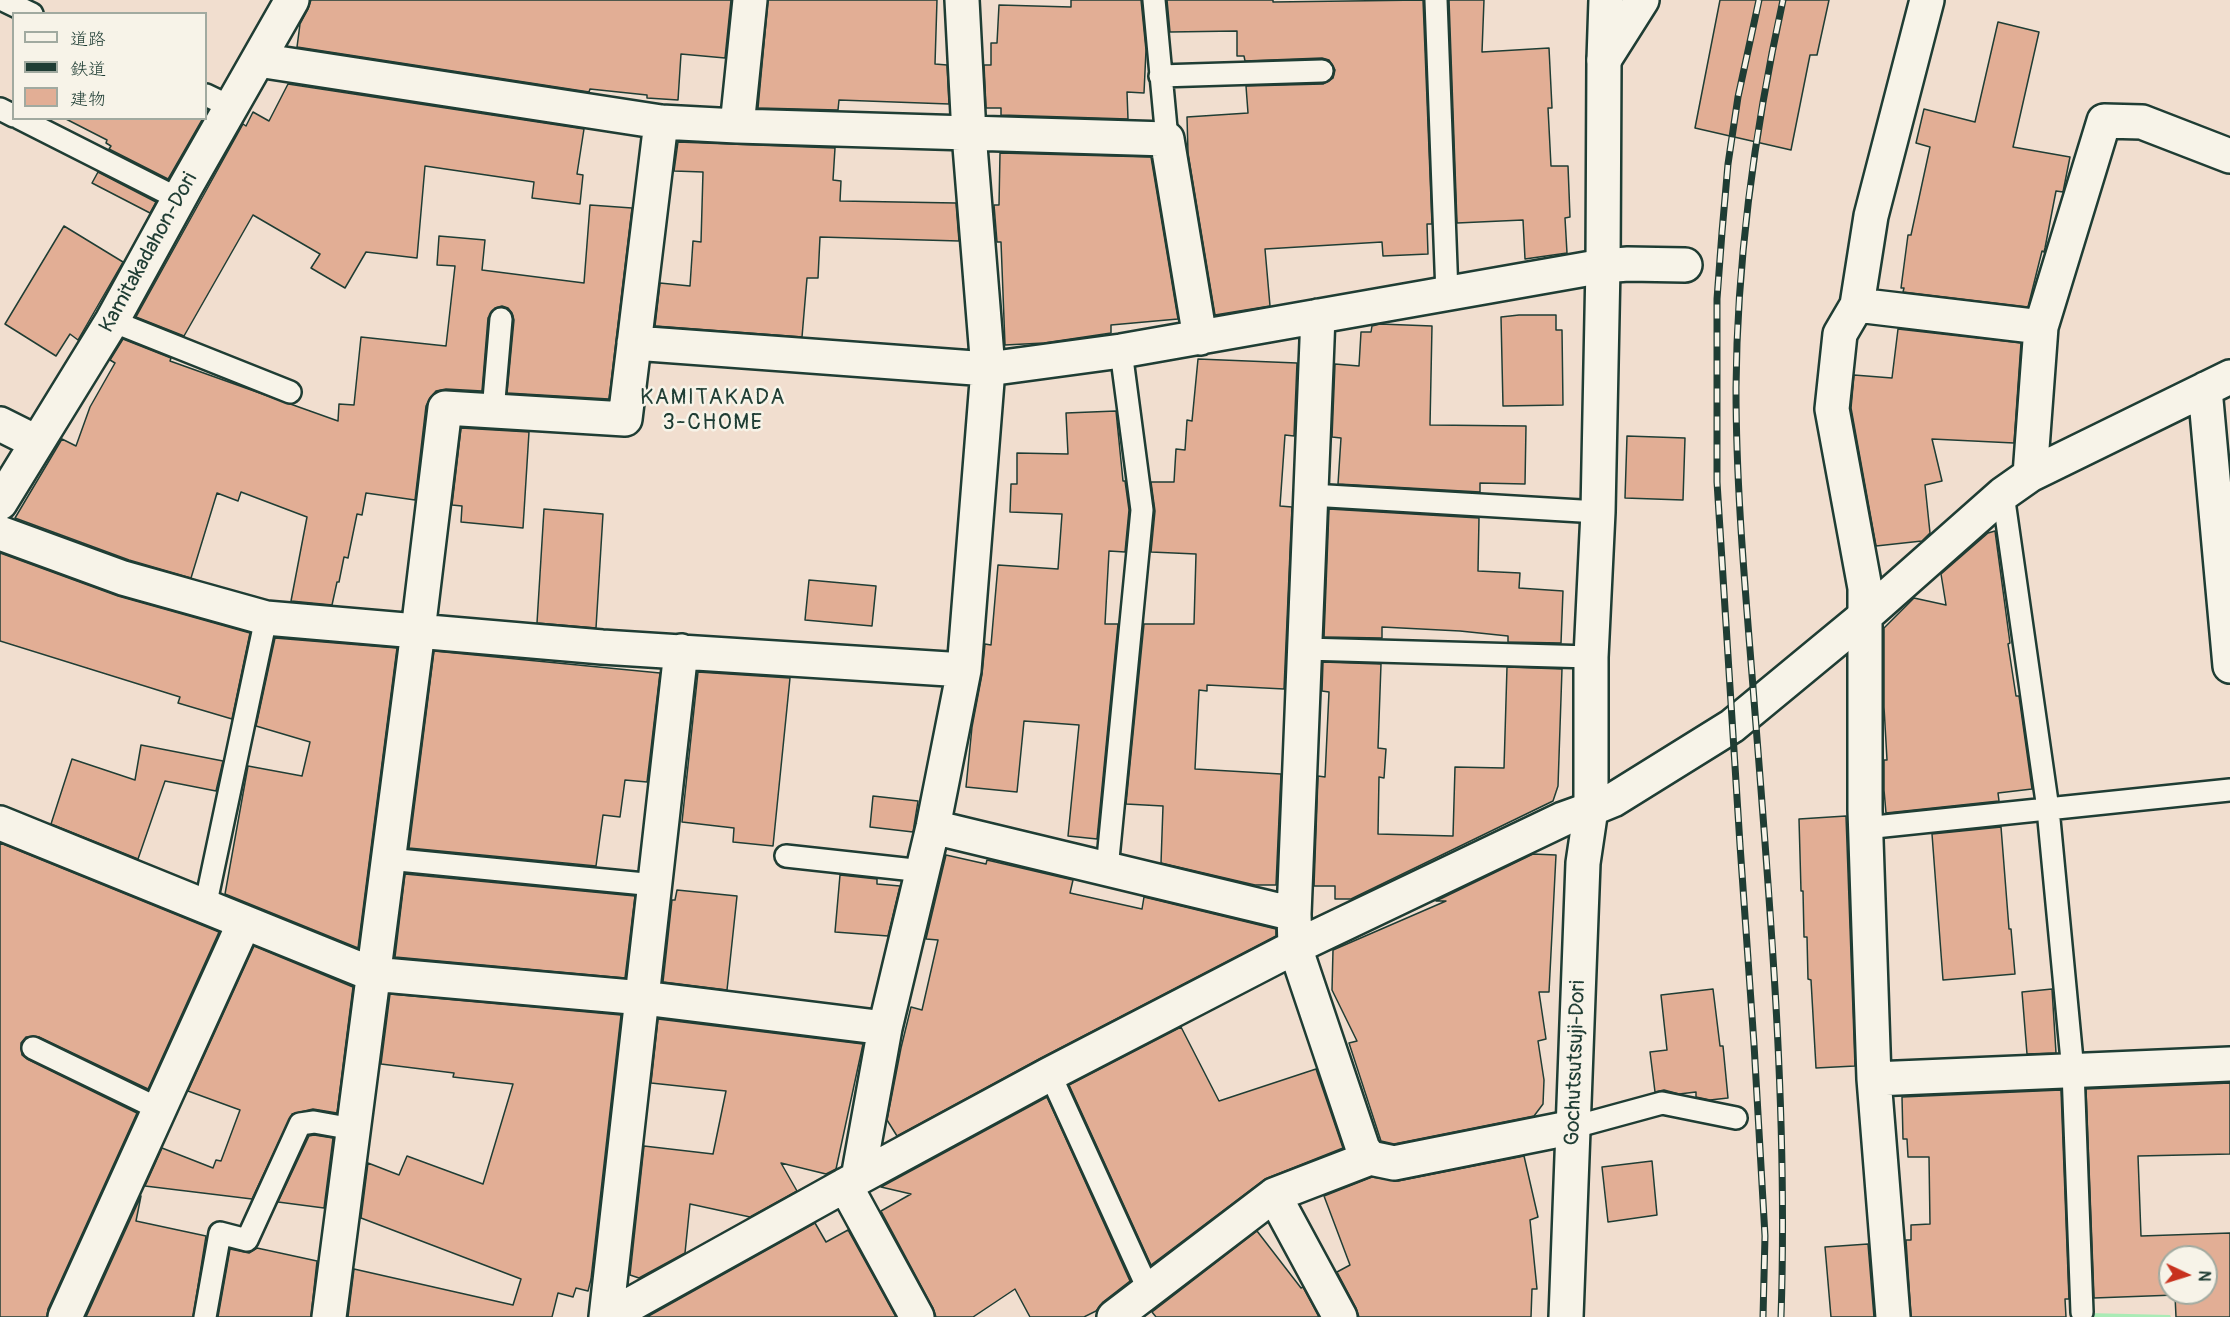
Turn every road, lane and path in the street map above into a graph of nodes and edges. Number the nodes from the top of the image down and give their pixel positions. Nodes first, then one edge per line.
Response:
1 (3, 0) edge
2 (292, 0) edge
3 (750, 0) edge
4 (962, 0) edge
5 (1154, 0) edge
6 (1436, 0) edge
7 (1606, 0) edge
8 (1642, 0) edge
9 (1927, 0) edge
10 (28, 12) edge
11 (258, 60) junction
12 (1604, 60) junction
13 (1322, 71) dead end
14 (1160, 76) junction
15 (218, 101) edge
16 (23, 120) edge
17 (661, 122) junction
18 (737, 126) junction
19 (969, 134) junction
20 (1167, 139) junction
21 (2230, 156) edge
22 (179, 199) junction
23 (1685, 265) dead end
24 (1603, 266) junction
25 (1448, 294) junction
26 (1857, 305) junction
27 (1318, 316) junction
28 (501, 319) dead end
29 (112, 321) junction
30 (2041, 327) junction
31 (1200, 338) junction
32 (634, 343) junction
33 (1121, 351) junction
34 (988, 369) junction
35 (2217, 383) edge
36 (290, 393) dead end
37 (493, 411) junction
38 (0, 424) edge
39 (36, 442) junction
40 (2030, 475) junction
41 (2003, 494) junction
42 (1311, 495) junction
43 (0, 503) edge
44 (1598, 512) junction
45 (0, 533) edge
46 (1864, 617) junction
47 (266, 618) junction
48 (418, 631) junction
49 (1305, 649) junction
50 (681, 651) junction
51 (1591, 657) junction
52 (2230, 666) edge
53 (964, 670) junction
54 (2230, 790) edge
55 (1591, 809) junction
56 (2048, 809) junction
57 (0, 824) edge
58 (933, 827) junction
59 (1866, 828) junction
60 (786, 856) dead end
61 (388, 859) junction
62 (1107, 869) junction
63 (923, 871) junction
64 (656, 885) junction
65 (205, 907) junction
66 (1294, 914) junction
67 (244, 923) junction
68 (1295, 947) junction
69 (372, 974) junction
70 (643, 998) junction
71 (885, 1028) junction
72 (33, 1048) dead end
73 (2230, 1064) edge
74 (2073, 1071) junction
75 (1050, 1074) junction
76 (1874, 1079) junction
77 (159, 1109) junction
78 (1736, 1118) dead end
79 (1574, 1127) junction
80 (352, 1129) junction
81 (1370, 1158) junction
82 (851, 1182) junction
83 (1274, 1195) junction
84 (1149, 1291) junction
85 (647, 1308) edge
86 (2082, 1312) dead end
87 (65, 1317) edge
88 (206, 1317) edge
89 (329, 1317) edge
90 (607, 1317) edge
91 (917, 1317) edge
92 (1114, 1317) edge
93 (1340, 1317) edge
94 (1566, 1317) edge
95 (1893, 1317) edge

1 - 10 lane
2 - 11 street, Kamitakadahon-Dori
3 - 18 street
4 - 19 street
5 - 14 lane
6 - 25 lane
7 - 12 street, Gochutsutsuji-Dori
8 - 12 street
9 - 26 street
11 - 15 street, Kamitakadahon-Dori
11 - 17 street
12 - 24 street, Gochutsutsuji-Dori
13 - 14 lane
14 - 20 lane
15 - 22 street, Kamitakadahon-Dori
16 - 22 lane
17 - 18 street
17 - 32 street
18 - 19 street
19 - 20 street
19 - 34 street
20 - 31 street
21 - 30 street
22 - 29 street, Kamitakadahon-Dori
23 - 24 street
24 - 25 street
24 - 44 street, Gochutsutsuji-Dori
25 - 27 street
26 - 30 street
26 - 46 street
27 - 31 street
27 - 42 street
28 - 37 lane
29 - 36 lane
29 - 39 street, Kamitakadahon-Dori
30 - 40 street
31 - 33 street
32 - 34 street
32 - 37 street
33 - 34 street
33 - 62 lane
34 - 53 street
35 - 40 street
35 - 52 street
37 - 48 street
38 - 39 street
39 - 43 street, Kamitakadahon-Dori
40 - 41 street
41 - 46 street
41 - 56 lane
42 - 44 lane
42 - 49 street
44 - 51 street, Gochutsutsuji-Dori
45 - 47 street
46 - 55 street
46 - 59 street
47 - 48 street
47 - 65 lane
48 - 50 street
48 - 61 street
49 - 51 lane
49 - 66 street
50 - 53 street
50 - 64 street
51 - 55 street, Gochutsutsuji-Dori
53 - 58 street
54 - 56 lane
55 - 68 street
55 - 79 street, Gochutsutsuji-Dori
56 - 59 lane
56 - 74 lane
57 - 65 street
58 - 62 street
58 - 63 street
59 - 76 street
60 - 63 lane
61 - 64 lane
61 - 69 street
62 - 66 street
63 - 71 street
64 - 70 street
65 - 67 street
66 - 68 street
67 - 69 street
67 - 77 street
68 - 75 street
68 - 81 street
69 - 70 street
69 - 80 street
70 - 71 street
70 - 90 street
71 - 82 street
72 - 77 lane
73 - 74 street
74 - 76 street
74 - 86 lane
75 - 82 street
75 - 84 lane
76 - 95 street
77 - 87 street
78 - 79 lane
79 - 81 street
79 - 94 street, Gochutsutsuji-Dori
80 - 88 lane
80 - 89 street
81 - 83 street
82 - 85 street
82 - 91 street
83 - 84 street
83 - 93 street
84 - 92 street
85 - 90 street

